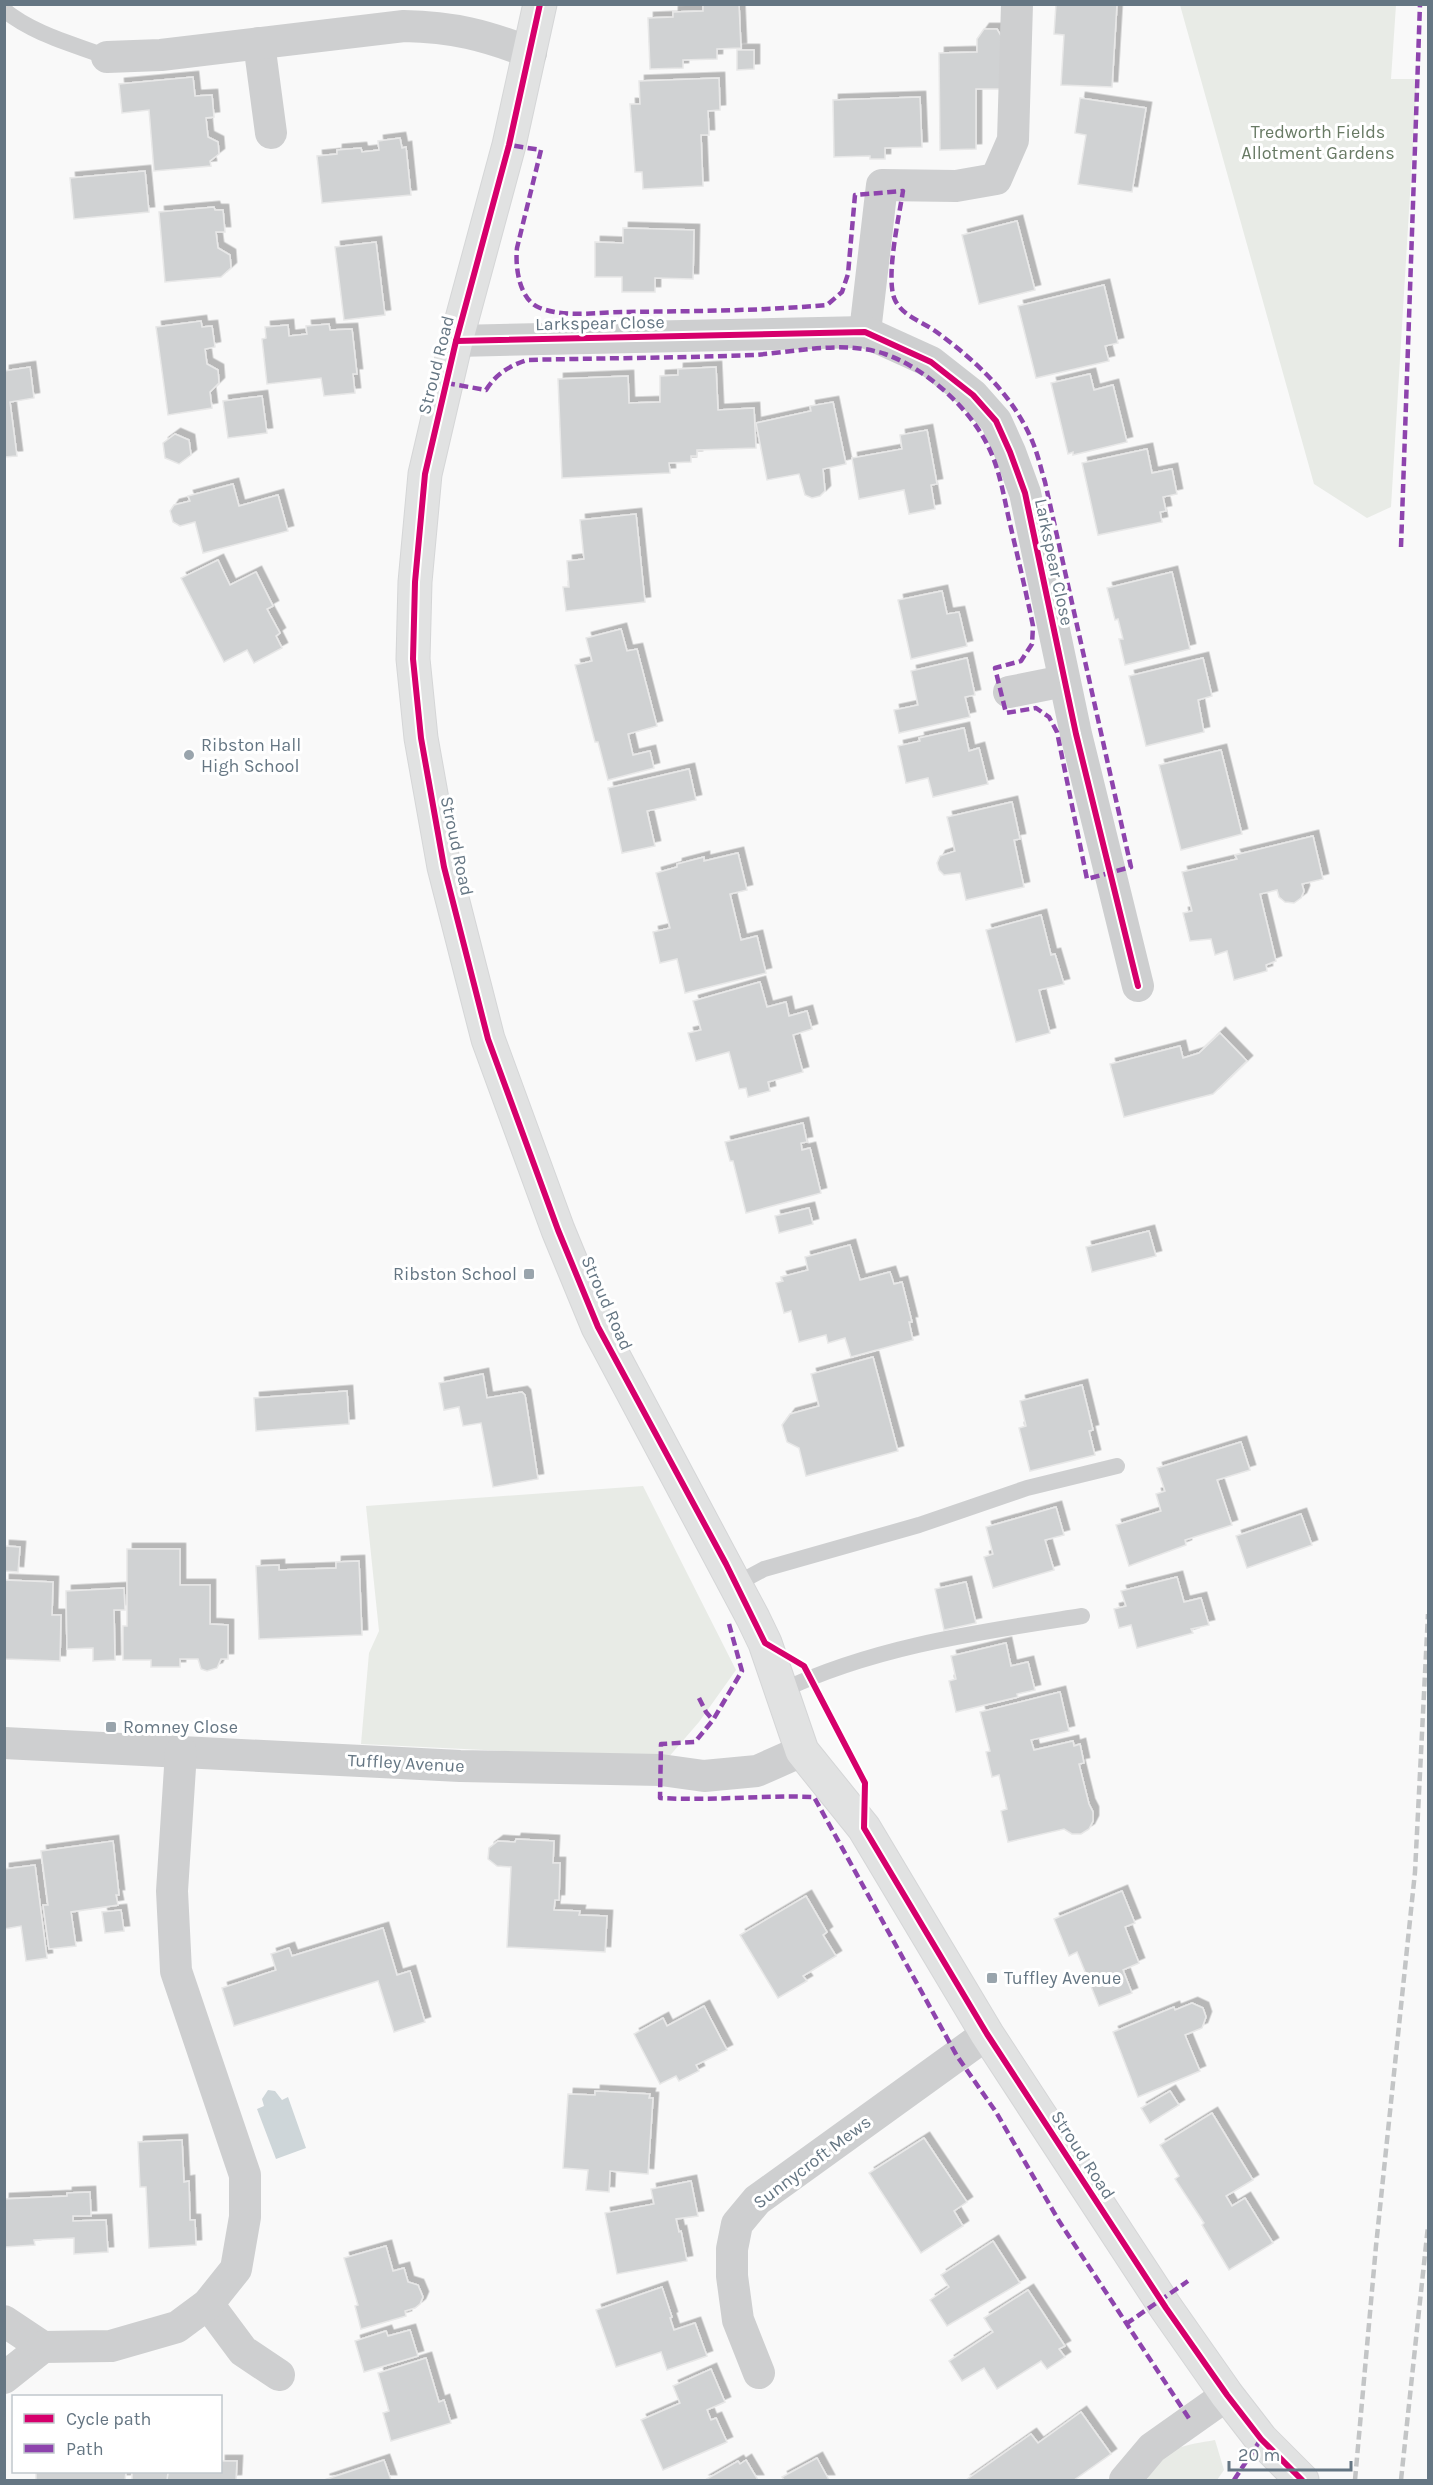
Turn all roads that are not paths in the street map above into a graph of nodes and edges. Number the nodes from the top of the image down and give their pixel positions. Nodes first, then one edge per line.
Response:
1 (540, 4) edge
2 (1017, 4) edge
3 (4, 10) edge
4 (259, 43) junction
5 (531, 53) junction
6 (107, 57) joint
7 (271, 133) dead end
8 (865, 332) junction
9 (456, 341) junction
10 (1064, 681) junction
11 (1009, 692) dead end
12 (1138, 986) dead end
13 (1117, 1466) dead end
14 (736, 1584) junction
15 (1082, 1616) dead end
16 (781, 1691) junction
17 (4, 1743) edge
18 (802, 1751) junction
19 (181, 1752) junction
20 (987, 2034) junction
21 (208, 2304) junction
22 (4, 2321) edge
23 (42, 2347) junction
24 (759, 2373) dead end
25 (279, 2375) dead end
26 (4, 2378) edge
27 (1227, 2395) junction
28 (1125, 2481) edge
29 (1302, 2481) edge

1 - 5 main road, Stroud Road
2 - 8 street
3 - 6 lane
4 - 5 street
4 - 6 street
4 - 7 street
5 - 9 main road, Stroud Road
8 - 9 street, Larkspear Close
8 - 10 street, Larkspear Close
9 - 14 main road, Stroud Road
10 - 11 street
10 - 12 street, Larkspear Close
13 - 14 lane
14 - 16 main road, Stroud Road
15 - 16 lane
16 - 18 main road, Stroud Road
17 - 19 street, Tuffley Avenue
18 - 19 street, Tuffley Avenue
18 - 20 main road, Stroud Road
19 - 21 street
20 - 24 street, Sunnycroft Mews
20 - 27 main road, Stroud Road
21 - 23 street
21 - 25 street
22 - 23 street
23 - 26 street
27 - 28 street
27 - 29 main road, Stroud Road

